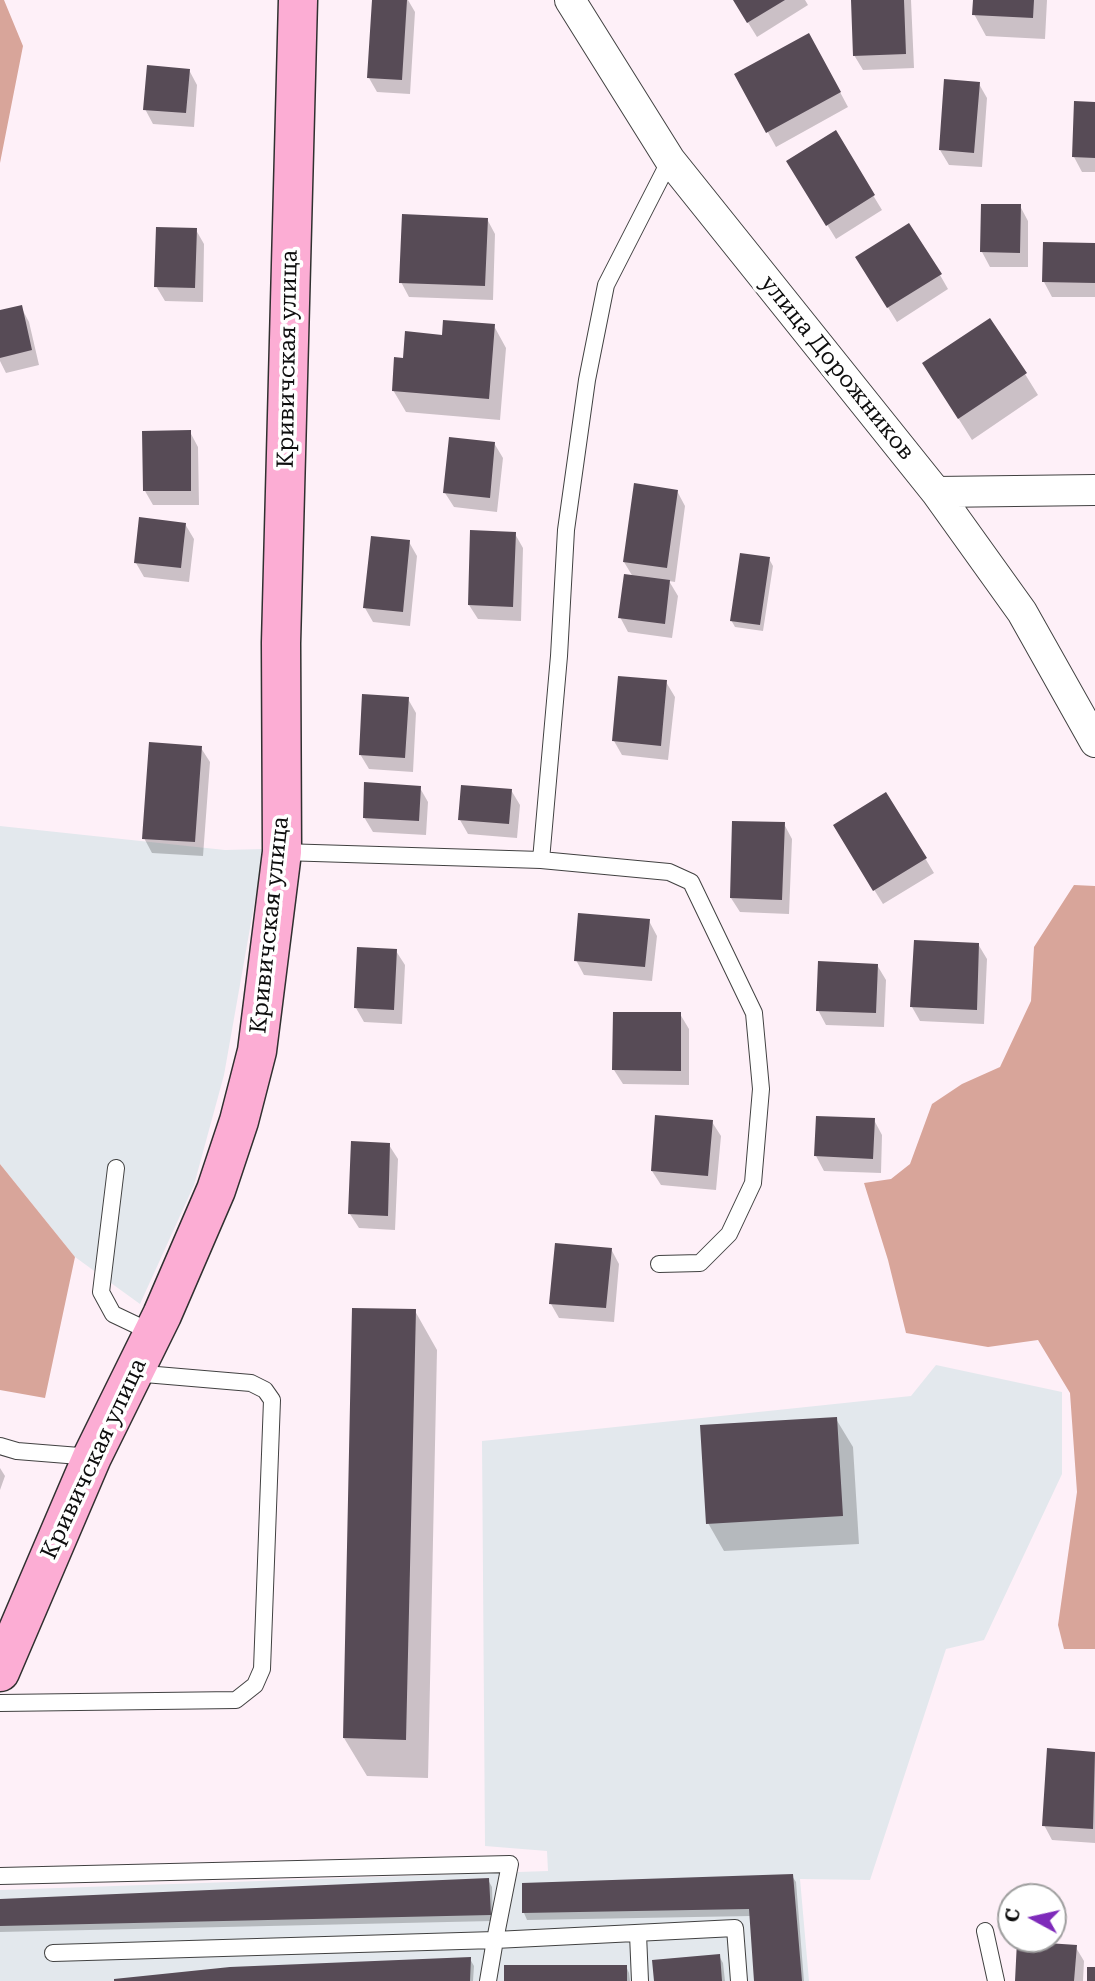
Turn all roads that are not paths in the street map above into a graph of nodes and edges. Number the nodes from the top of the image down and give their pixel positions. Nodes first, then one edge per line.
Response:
1 (298, 0) edge
2 (570, 0) edge
3 (670, 160) junction
4 (1095, 489) edge
5 (936, 492) junction
6 (1095, 742) edge
7 (282, 852) junction
8 (541, 860) junction
9 (116, 1168) dead end
10 (659, 1264) dead end
11 (153, 1333) junction
12 (134, 1373) junction
13 (0, 1446) edge
14 (92, 1457) junction
15 (0, 1672) edge
16 (0, 1703) edge
17 (0, 1876) edge
18 (985, 1931) dead end
19 (638, 1934) junction
20 (495, 1940) junction
21 (53, 1952) dead end
22 (488, 1981) edge
23 (640, 1981) edge
24 (739, 1981) edge
25 (996, 1981) edge

1 - 7 street, Кривичская улица
2 - 3 street, улица Дорожников
3 - 5 street, улица Дорожников
3 - 8 lane
4 - 5 street
5 - 6 street, улица Дорожников
7 - 8 lane
7 - 11 street, Кривичская улица
8 - 10 lane
9 - 11 lane
11 - 12 street, Кривичская улица
12 - 14 street, Кривичская улица
12 - 16 lane
13 - 14 lane
14 - 15 street, Кривичская улица
17 - 20 lane
18 - 25 lane
19 - 20 lane
19 - 23 lane
19 - 24 lane
20 - 21 lane
20 - 22 lane

